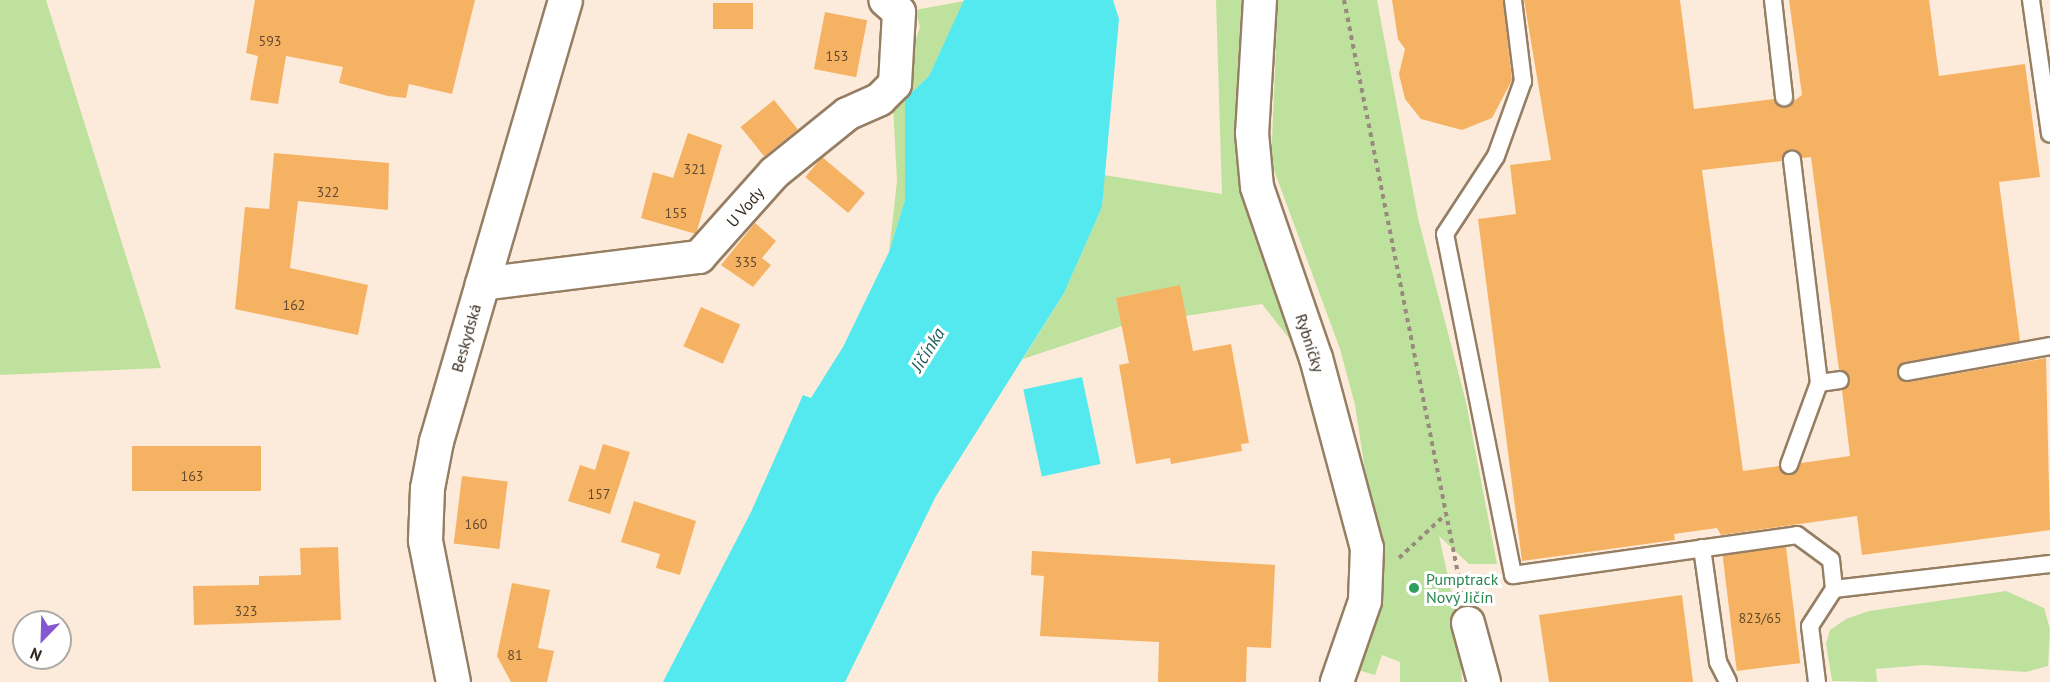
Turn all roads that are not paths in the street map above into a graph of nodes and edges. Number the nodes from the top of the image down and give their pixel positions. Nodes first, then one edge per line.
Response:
1 (565, 0) edge
2 (885, 0) edge
3 (1260, 0) edge
4 (1514, 0) edge
5 (1773, 0) edge
6 (2031, 0) edge
7 (1785, 97) dead end
8 (2050, 134) edge
9 (1792, 160) dead end
10 (482, 284) junction
11 (2050, 346) edge
12 (1907, 372) dead end
13 (1840, 380) dead end
14 (1819, 383) junction
15 (1789, 465) dead end
16 (1702, 548) junction
17 (2050, 564) edge
18 (1834, 589) junction
19 (1468, 623) road end
20 (453, 682) edge
21 (1337, 682) edge
22 (1484, 682) edge
23 (1728, 682) edge
24 (1817, 682) edge

1 - 10 street, Beskydská
2 - 10 street, U Vody
3 - 21 street, Rybníčky
4 - 16 lane
5 - 7 lane
6 - 8 lane
9 - 14 lane
10 - 20 street, Beskydská
11 - 12 lane
13 - 14 lane
14 - 15 lane
16 - 18 lane
16 - 23 lane
17 - 18 lane
18 - 24 lane
19 - 22 street

